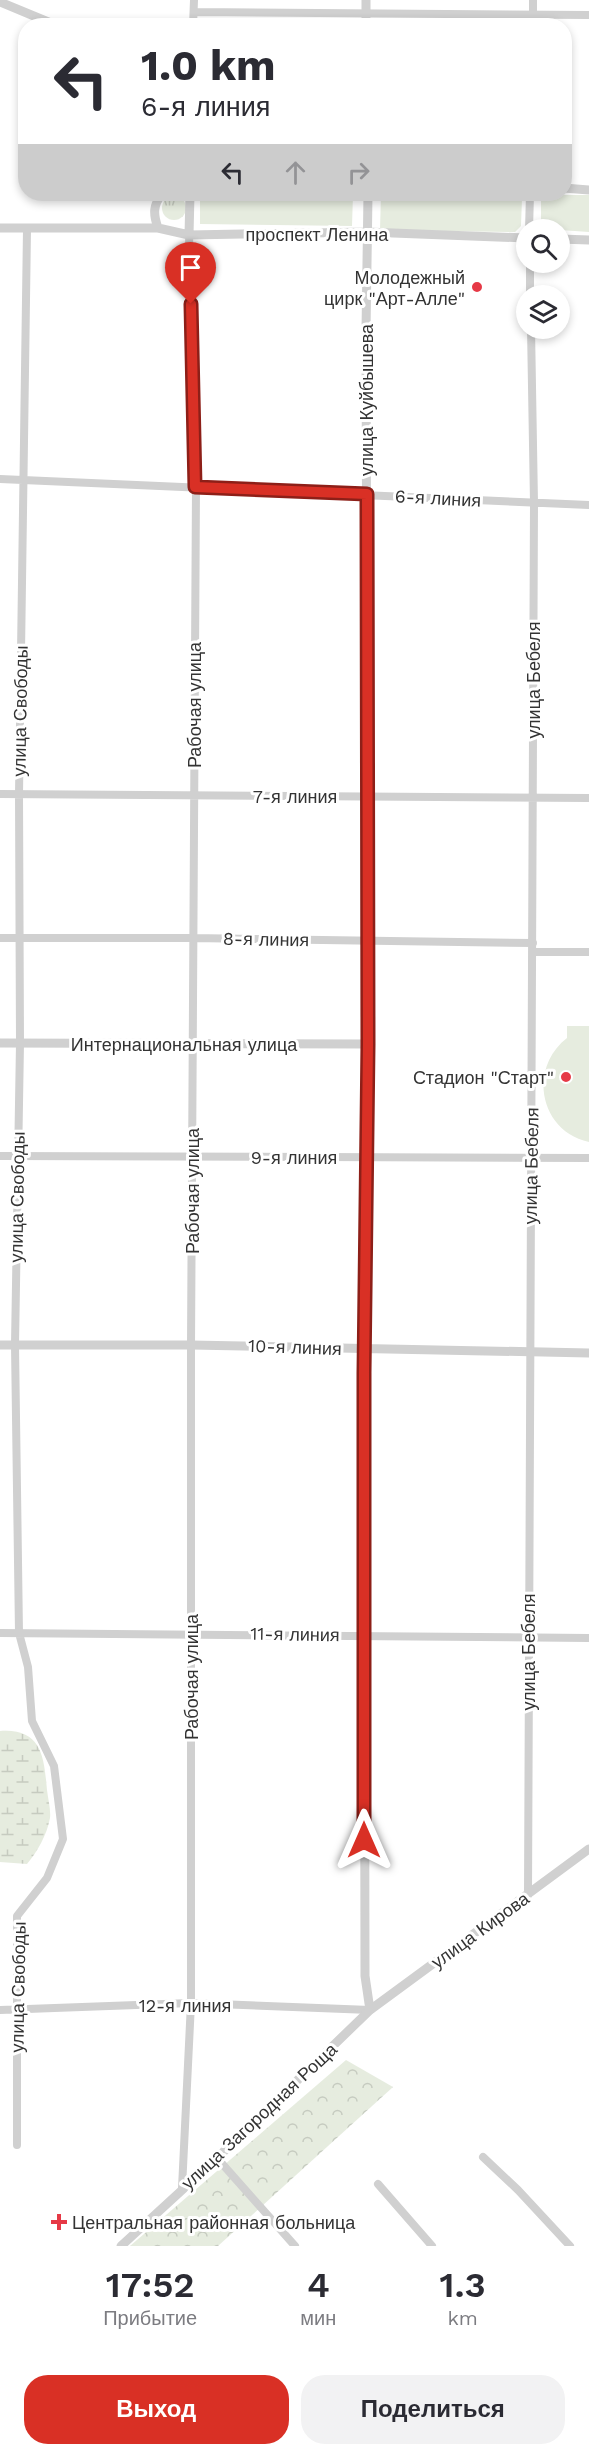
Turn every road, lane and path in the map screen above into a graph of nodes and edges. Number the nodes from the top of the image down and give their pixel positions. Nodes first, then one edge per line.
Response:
1 (194, 0) edge
2 (366, 0) edge
3 (533, 0) edge
4 (0, 2) edge
5 (12, 4) edge
6 (194, 12) junction
7 (366, 14) junction
8 (533, 14) junction
9 (589, 15) edge
10 (41, 18) edge
11 (193, 18) edge
12 (366, 18) edge
13 (533, 18) edge
14 (572, 189) edge
15 (589, 190) edge
16 (157, 201) edge
17 (190, 201) edge
18 (368, 201) edge
19 (530, 201) edge
20 (529, 219) edge
21 (0, 228) edge
22 (158, 228) junction
23 (27, 229) junction
24 (367, 232) junction
25 (189, 235) junction
26 (516, 238) edge
27 (570, 239) edge
28 (589, 240) edge
29 (531, 339) edge
30 (0, 479) edge
31 (22, 480) junction
32 (195, 487) junction
33 (367, 494) junction
34 (534, 503) junction
35 (589, 505) edge
36 (0, 794) edge
37 (19, 794) junction
38 (193, 795) junction
39 (368, 797) junction
40 (532, 797) junction
41 (589, 798) edge
42 (0, 938) edge
43 (19, 938) junction
44 (193, 938) junction
45 (368, 940) junction
46 (532, 943) junction
47 (533, 952) junction
48 (589, 952) edge
49 (0, 1043) edge
50 (20, 1043) junction
51 (368, 1044) junction
52 (193, 1045) junction
53 (0, 1156) edge
54 (18, 1156) junction
55 (192, 1156) junction
56 (367, 1157) junction
57 (531, 1158) junction
58 (589, 1158) edge
59 (0, 1345) edge
60 (15, 1345) junction
61 (191, 1345) junction
62 (364, 1349) junction
63 (529, 1352) junction
64 (589, 1353) edge
65 (0, 1633) edge
66 (19, 1633) junction
67 (191, 1633) junction
68 (364, 1635) junction
69 (528, 1638) junction
70 (589, 1638) edge
71 (589, 1849) edge
72 (528, 1896) junction
73 (191, 2003) junction
74 (0, 2010) edge
75 (16, 2010) junction
76 (370, 2010) junction
77 (17, 2145) dead end
78 (483, 2157) dead end
79 (218, 2158) junction
80 (378, 2184) dead end
81 (182, 2188) junction
82 (121, 2246) edge
83 (296, 2246) edge
84 (432, 2246) edge
85 (570, 2246) edge

1 - 6 street
2 - 7 street
3 - 8 street
4 - 5 street
5 - 10 street
6 - 7 street
6 - 11 street
7 - 8 street
7 - 12 street
8 - 9 street
8 - 13 street
14 - 15 street
16 - 22 street
17 - 25 street, Рабочая улица
18 - 24 street, улица Куйбышева
19 - 20 street
21 - 23 street, проспект Ленина
22 - 23 street, проспект Ленина
22 - 25 street, проспект Ленина
23 - 31 street, улица Свободы
24 - 25 street, проспект Ленина
24 - 26 street, проспект Ленина
24 - 33 street, улица Куйбышева
25 - 32 street, Рабочая улица
27 - 28 street
29 - 34 street, улица Бебеля
30 - 31 street, 6-я линия
31 - 32 street, 6-я линия
31 - 37 street, улица Свободы
32 - 33 street, 6-я линия
32 - 38 street, Рабочая улица
33 - 34 street, 6-я линия
33 - 39 street, улица Куйбышева
34 - 35 street, 6-я линия
34 - 40 street, улица Бебеля
36 - 37 street, 7-я линия
37 - 38 street, 7-я линия
37 - 43 street, улица Свободы
38 - 39 street, 7-я линия
38 - 44 street, Рабочая улица
39 - 40 street, 7-я линия
39 - 45 street, улица Куйбышева
40 - 41 street, 7-я линия
40 - 46 street, улица Бебеля
42 - 43 street, 8-я линия
43 - 44 street, 8-я линия
43 - 50 street, улица Свободы
44 - 45 street, 8-я линия
44 - 52 street, Рабочая улица
45 - 46 street, 8-я линия
45 - 51 street, улица Куйбышева
46 - 47 street, улица Бебеля
47 - 48 street
47 - 57 street, улица Бебеля
49 - 50 street, Интернациональная улица
50 - 52 street, Интернациональная улица
50 - 54 street, улица Свободы
51 - 52 street, Интернациональная улица
51 - 56 street, улица Куйбышева
52 - 55 street, Рабочая улица
53 - 54 street, 9-я линия
54 - 55 street, 9-я линия
54 - 60 street, улица Свободы
55 - 56 street, 9-я линия
55 - 61 street, Рабочая улица
56 - 57 street, 9-я линия
56 - 62 street, улица Куйбышева
57 - 58 street, 9-я линия
57 - 63 street, улица Бебеля
59 - 60 street, 10-я линия
60 - 61 street, 10-я линия
60 - 66 street, улица Свободы
61 - 62 street, 10-я линия
61 - 67 street, Рабочая улица
62 - 63 street, 10-я линия
62 - 68 street, улица Куйбышева
63 - 64 street, 10-я линия
63 - 69 street, улица Бебеля
65 - 66 street, 11-я линия
66 - 67 street, 11-я линия
66 - 75 street, улица Свободы
67 - 68 street, 11-я линия
67 - 73 street, Рабочая улица
68 - 69 street, 11-я линия
68 - 76 street, улица Куйбышева
69 - 70 street, 11-я линия
69 - 72 street, улица Бебеля
71 - 72 street, улица Кирова
72 - 76 street, улица Кирова
73 - 75 street, 12-я линия
73 - 76 street, 12-я линия
73 - 81 street, Рабочая улица
74 - 75 street, 12-я линия
75 - 77 street, улица Свободы
76 - 79 street, улица Загородная Роща
78 - 85 street
79 - 81 street, улица Загородная Роща
79 - 83 street
80 - 84 street
81 - 82 street, улица Загородная Роща

